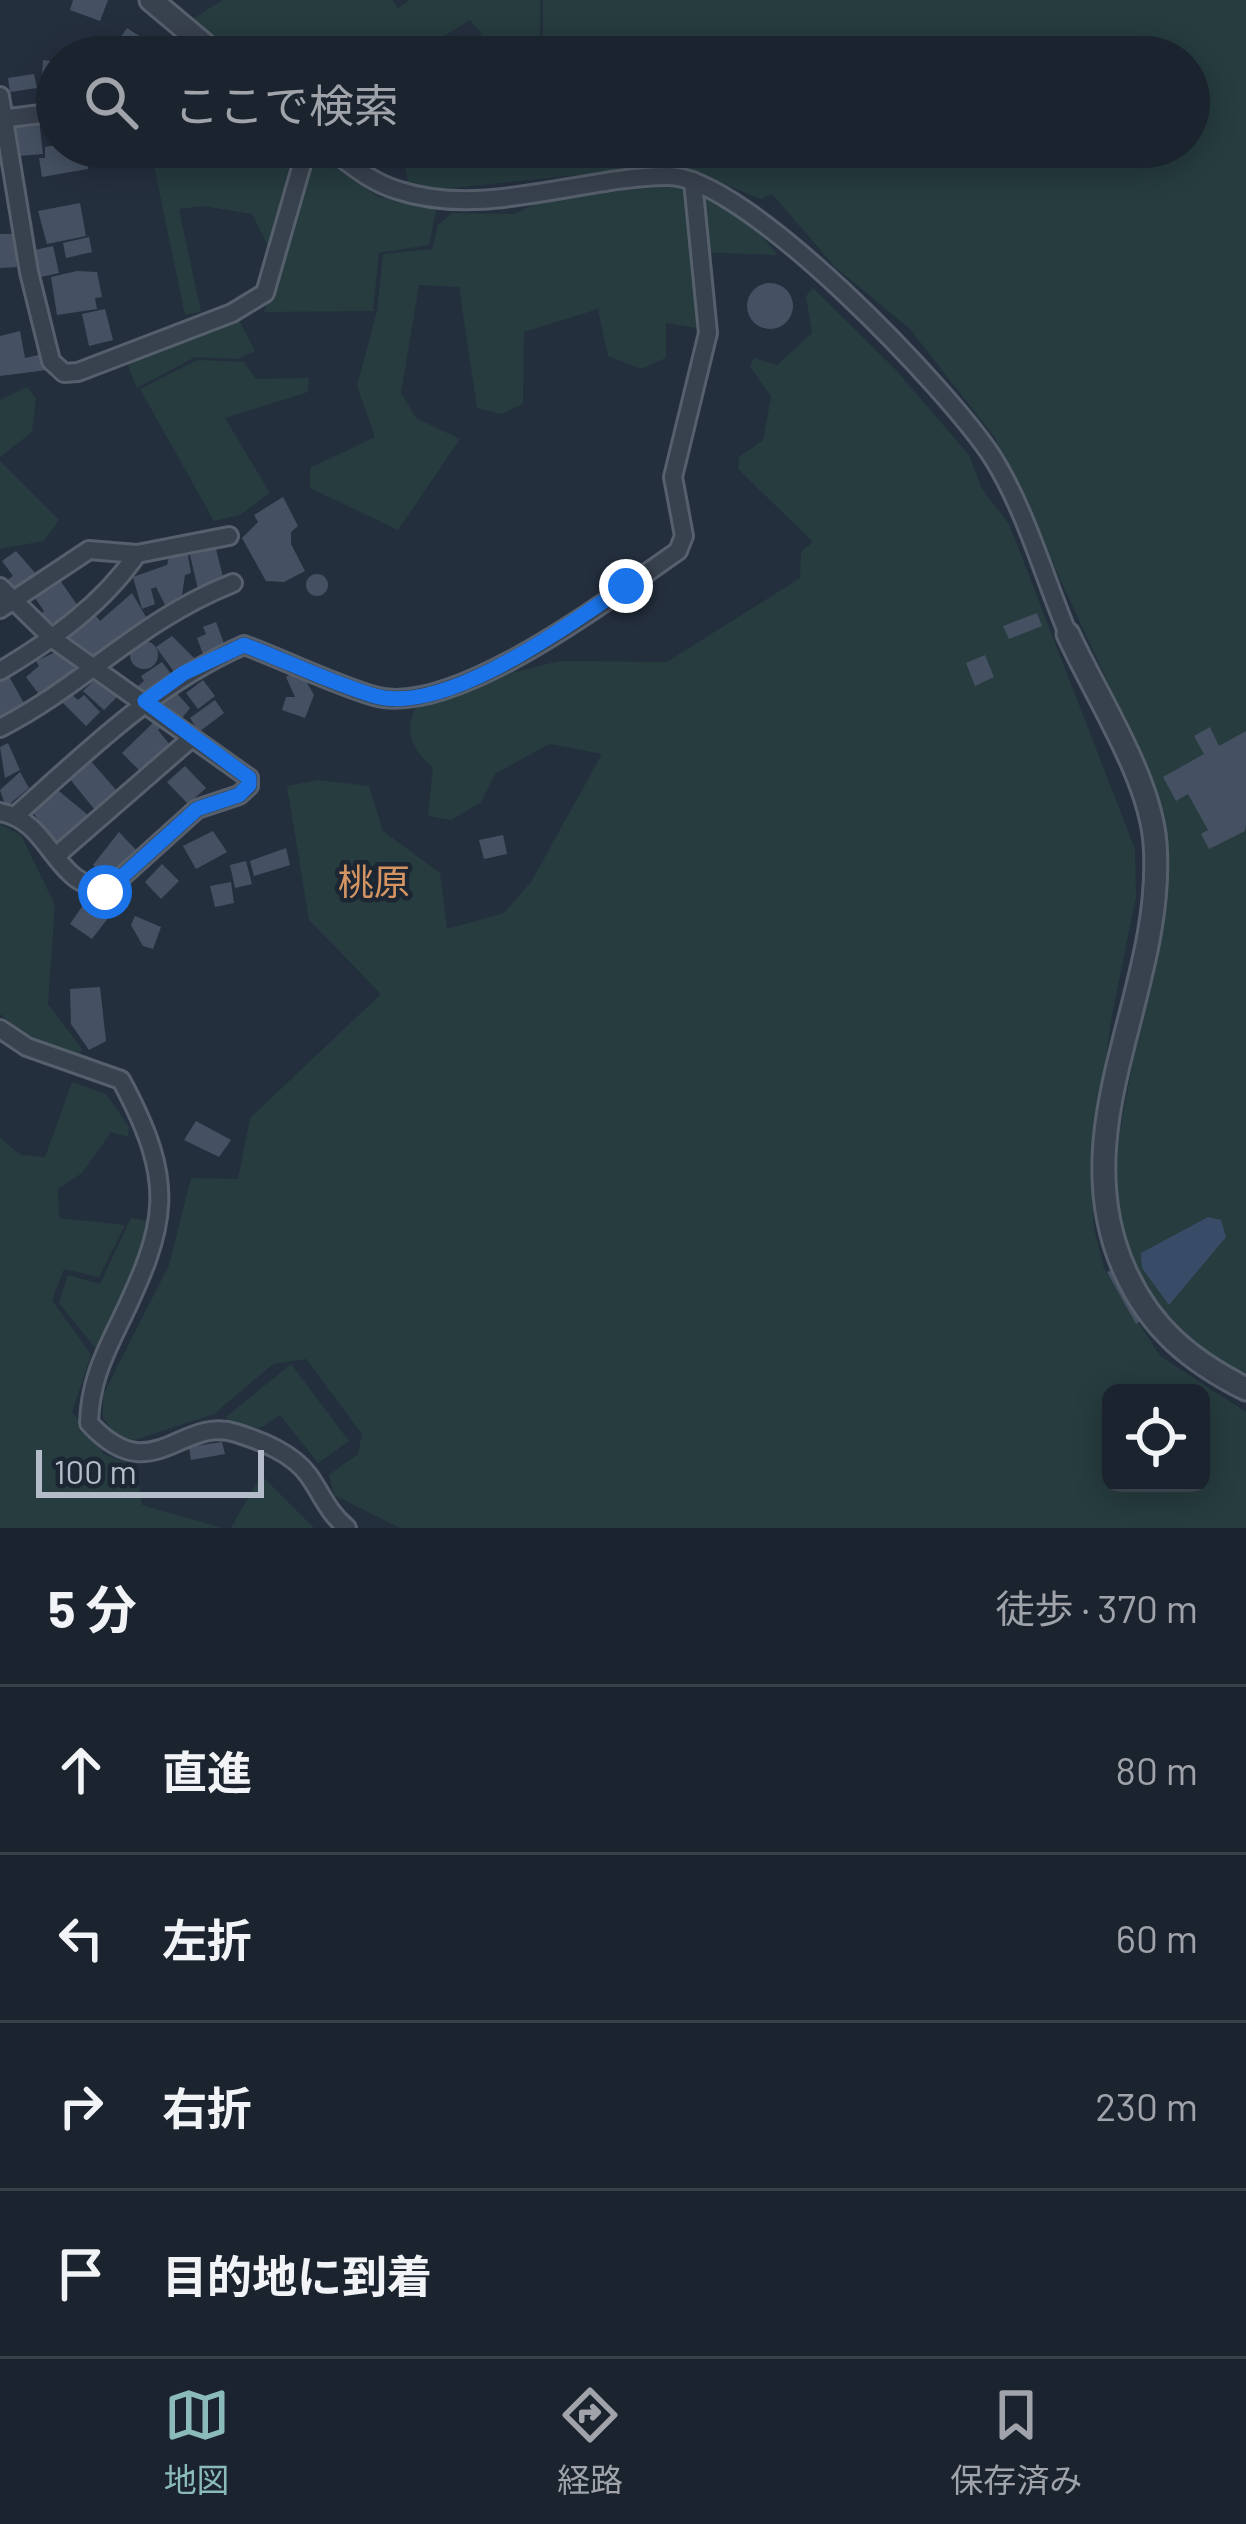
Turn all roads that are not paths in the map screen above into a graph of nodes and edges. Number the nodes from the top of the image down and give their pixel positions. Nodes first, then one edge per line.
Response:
1 (151, 0) edge
2 (194, 36) edge
3 (0, 96) edge
4 (36, 114) edge
5 (4, 118) edge
6 (301, 168) edge
7 (360, 168) edge
8 (693, 181) junction
9 (6, 185) edge
10 (229, 536) dead end
11 (137, 554) junction
12 (233, 583) dead end
13 (4, 599) edge
14 (1068, 634) joint
15 (53, 639) junction
16 (94, 664) junction
17 (0, 671) edge
18 (145, 701) junction
19 (0, 728) edge
20 (187, 734) junction
21 (8, 813) edge
22 (56, 856) junction
23 (0, 1029) edge
24 (1246, 1389) edge
25 (347, 1528) edge

1 - 2 street
3 - 5 street
4 - 5 street
5 - 9 street
6 - 9 street
7 - 8 street
8 - 14 street
8 - 18 street
10 - 11 street
11 - 13 street
11 - 15 street
12 - 16 street
13 - 15 street
14 - 24 street
15 - 16 street
15 - 17 street
16 - 18 street
16 - 19 street
18 - 20 street
18 - 21 street
20 - 22 street
20 - 22 street
21 - 22 street
23 - 25 street

